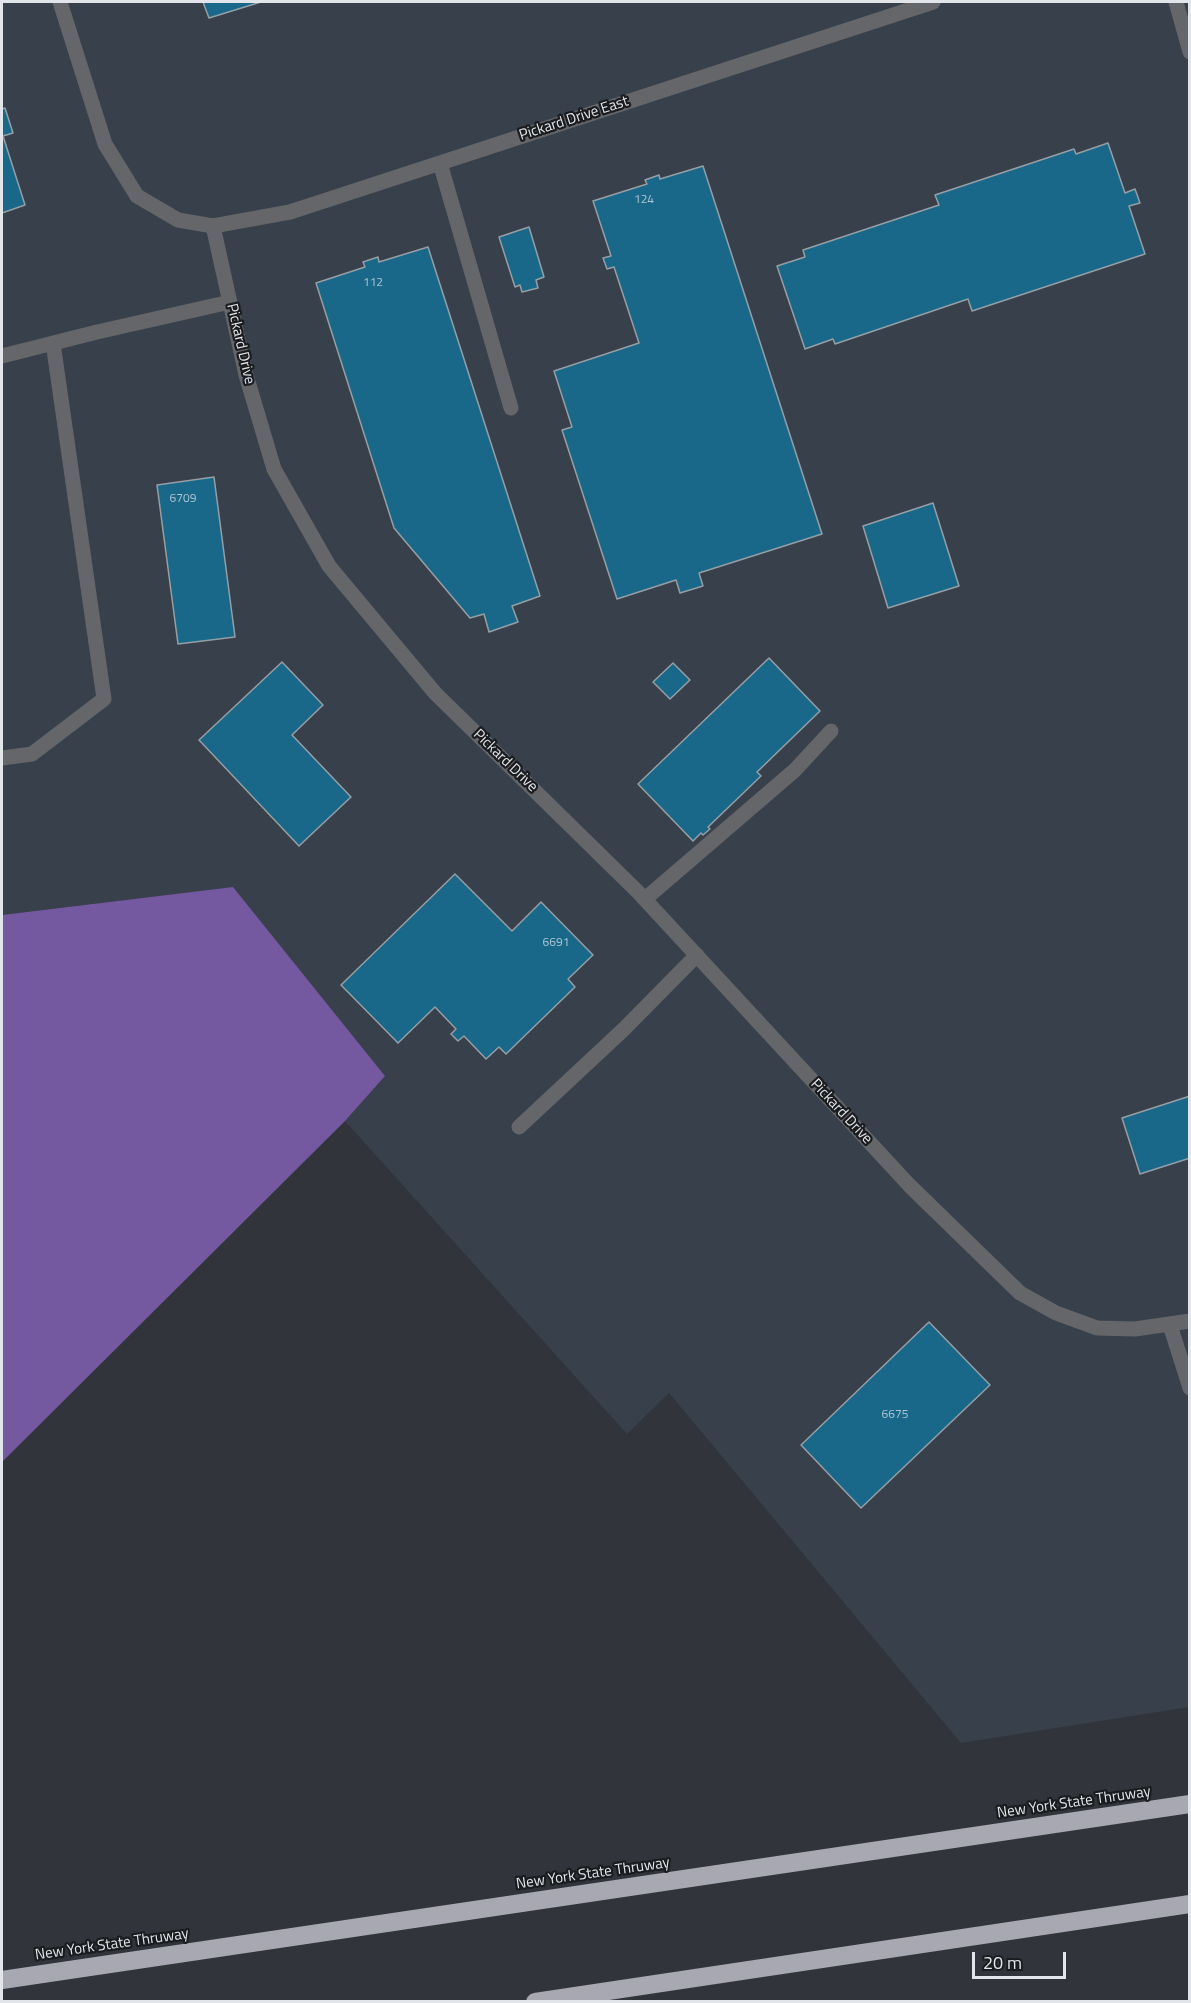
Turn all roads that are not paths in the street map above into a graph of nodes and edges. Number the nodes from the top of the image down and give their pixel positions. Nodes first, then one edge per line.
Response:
1 (60, 2) edge
2 (933, 2) edge
3 (1176, 2) edge
4 (1190, 52) edge
5 (440, 163) junction
6 (213, 226) junction
7 (230, 302) junction
8 (53, 343) junction
9 (2, 356) edge
10 (511, 408) dead end
11 (831, 731) dead end
12 (2, 758) edge
13 (645, 899) junction
14 (697, 956) junction
15 (519, 1127) dead end
16 (1190, 1321) edge
17 (1170, 1325) junction
18 (1190, 1388) edge
19 (1190, 1804) edge
20 (1190, 1904) edge
21 (2, 1980) edge
22 (536, 2001) edge

1 - 6 street
2 - 5 street, Pickard Drive East
3 - 4 street
5 - 6 street, Pickard Drive East
5 - 10 street
6 - 7 street, Pickard Drive
7 - 8 street
7 - 13 street, Pickard Drive
8 - 9 street
8 - 12 street
11 - 13 street
13 - 14 street, Pickard Drive
14 - 15 street
14 - 17 street, Pickard Drive
16 - 17 street, Pickard Drive
17 - 18 street
19 - 21 highway, New York State Thruway
20 - 22 highway

